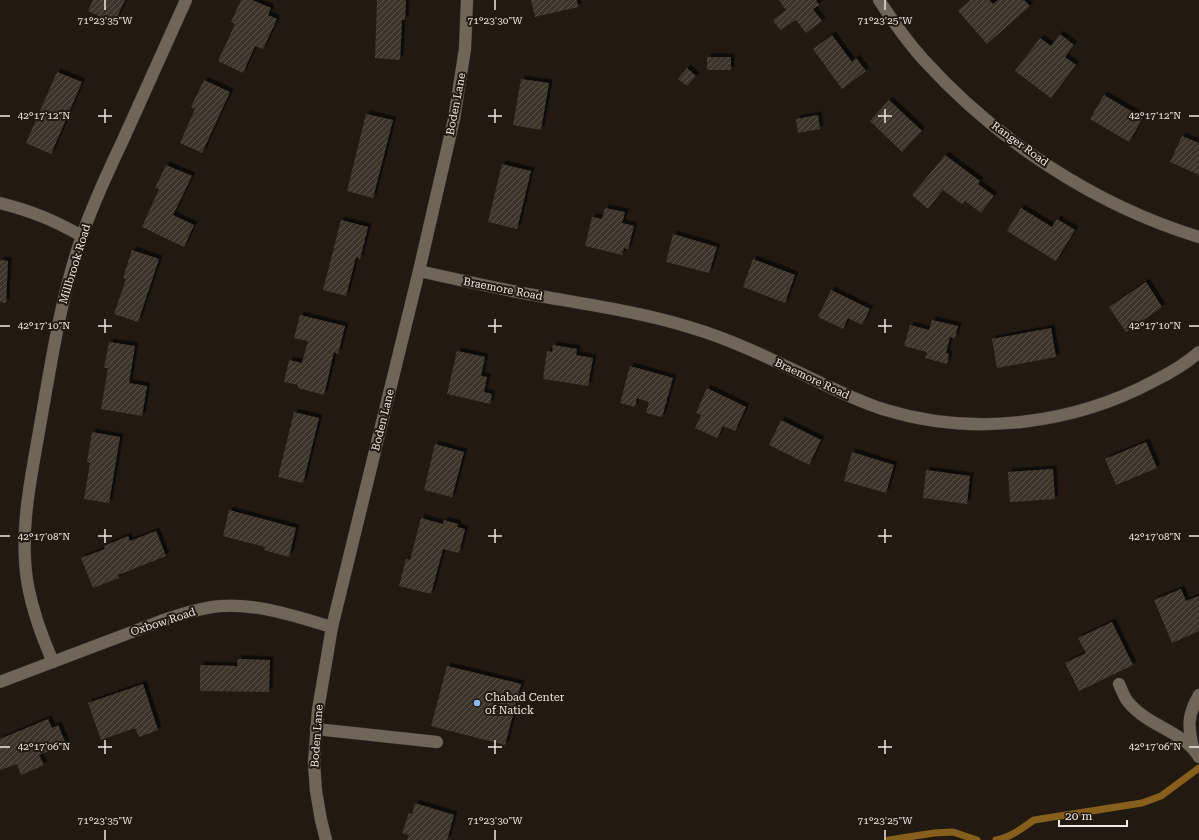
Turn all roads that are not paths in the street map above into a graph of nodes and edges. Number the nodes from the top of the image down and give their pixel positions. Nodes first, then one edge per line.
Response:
1 (186, 0) edge
2 (467, 0) edge
3 (879, 0) edge
4 (0, 203) edge
5 (82, 236) junction
6 (1199, 237) edge
7 (419, 272) junction
8 (1199, 352) edge
9 (332, 626) junction
10 (53, 662) junction
11 (0, 682) edge
12 (1119, 684) dead end
13 (1199, 695) edge
14 (316, 729) junction
15 (437, 742) dead end
16 (1196, 753) edge
17 (326, 840) edge

1 - 5 street, Millbrook Road
2 - 7 street, Boden Lane
3 - 6 street, Ranger Road
4 - 5 street
5 - 10 street, Millbrook Road
7 - 8 street, Braemore Road
7 - 9 street, Boden Lane
9 - 10 street, Oxbow Road
9 - 14 street, Boden Lane
10 - 11 street, Oxbow Road
12 - 16 street
13 - 16 street
14 - 15 street
14 - 17 street, Boden Lane

